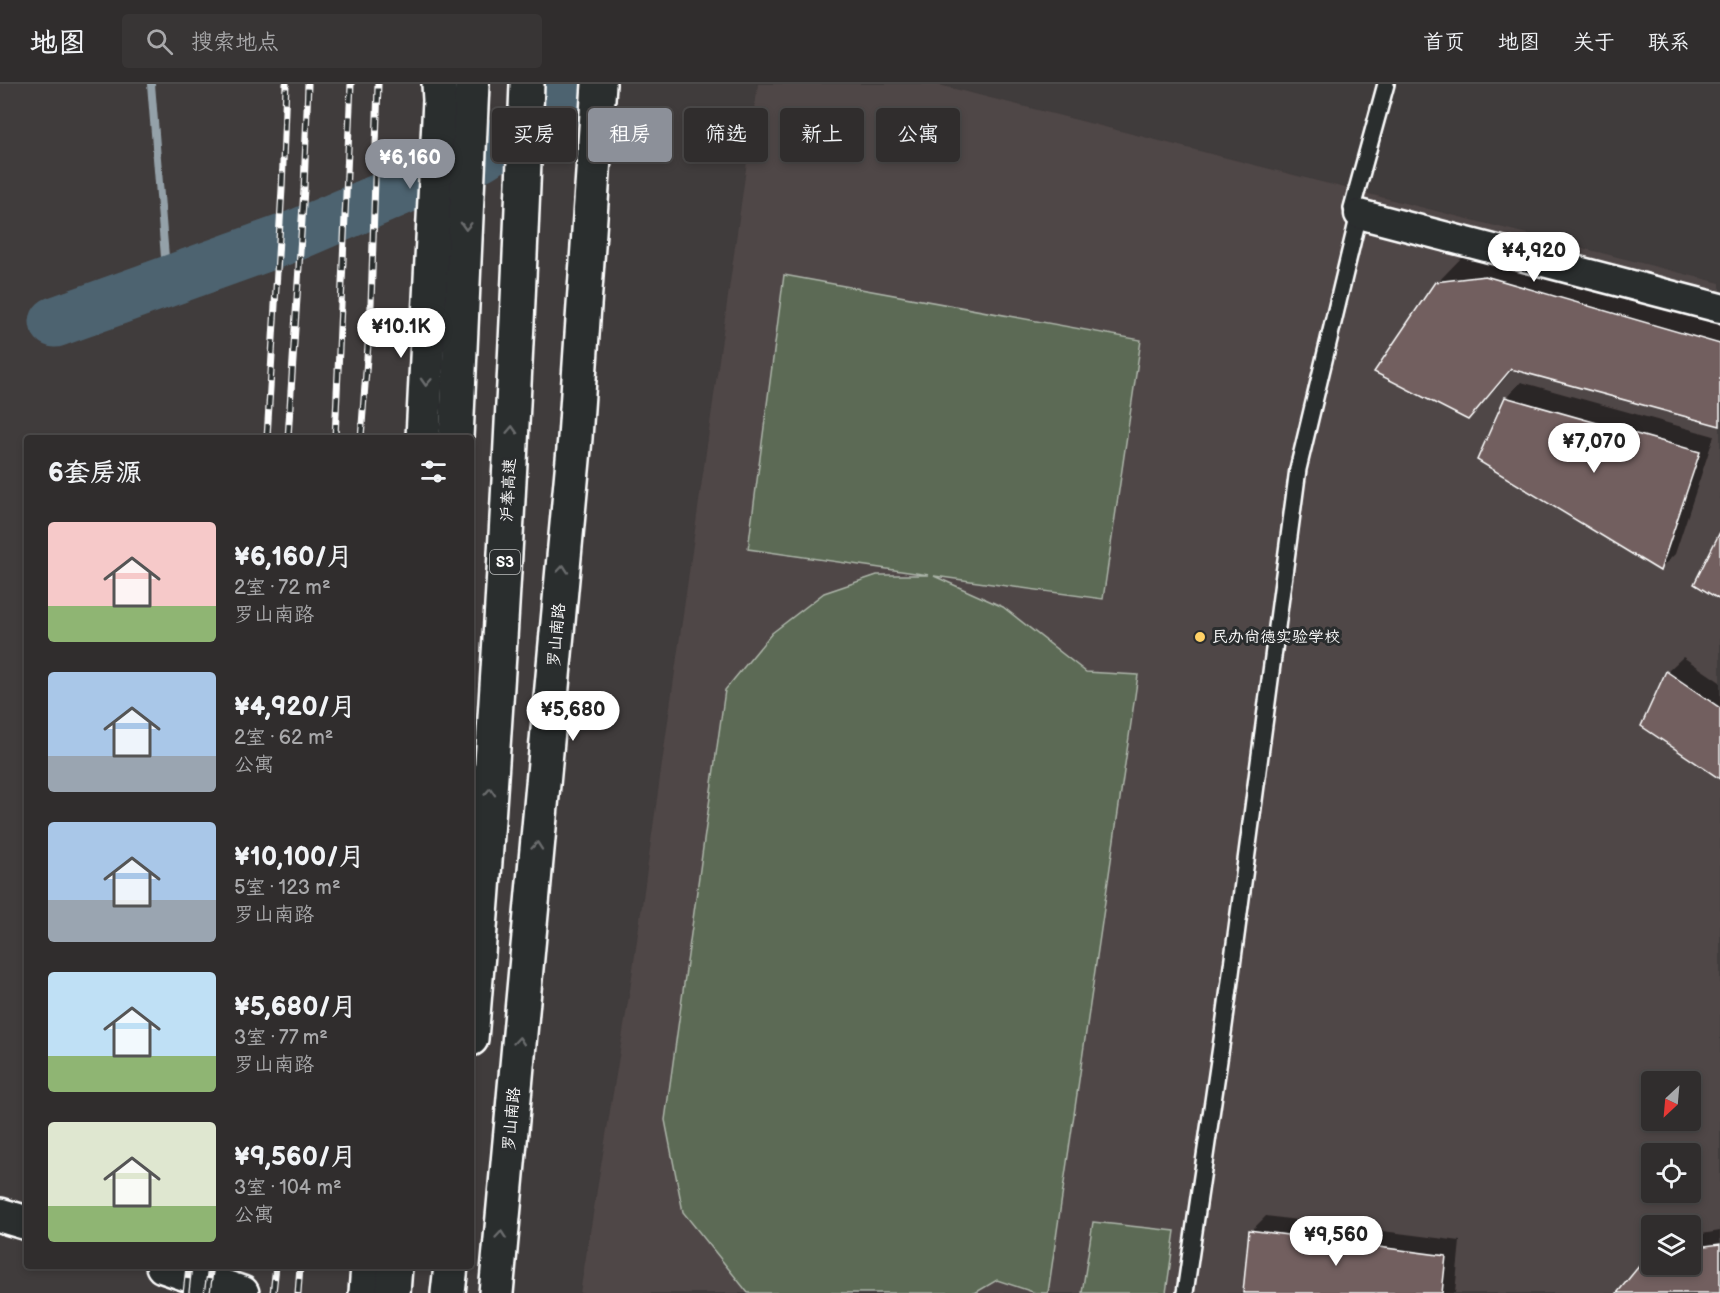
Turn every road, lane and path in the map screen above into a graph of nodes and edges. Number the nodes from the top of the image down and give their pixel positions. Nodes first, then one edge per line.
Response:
1 (527, 84) edge
2 (549, 84) edge
3 (598, 84) edge
4 (1386, 84) edge
5 (471, 88) edge
6 (439, 92) edge
7 (1359, 214) junction
8 (519, 277) junction
9 (1720, 308) edge
10 (423, 435) edge
11 (456, 435) edge
12 (474, 1003) edge
13 (0, 1215) edge
14 (24, 1222) edge
15 (172, 1269) edge
16 (368, 1269) edge
17 (395, 1269) edge
18 (451, 1269) edge
19 (243, 1293) edge
20 (366, 1293) edge
21 (393, 1293) edge
22 (448, 1293) edge
23 (496, 1293) edge
24 (1185, 1293) edge

1 - 8 main road, 沪奉高速 / S3
2 - 8 main road
23 -> 3 main road, 罗山南路
4 - 7 lane
5 -> 11 main road
6 -> 10 main road
7 - 9 street
7 - 24 lane
12 -> 8 main road, 沪奉高速 / S3
13 - 14 main road
15 - 19 main road
16 - 20 main road
17 - 21 main road
18 - 22 main road

